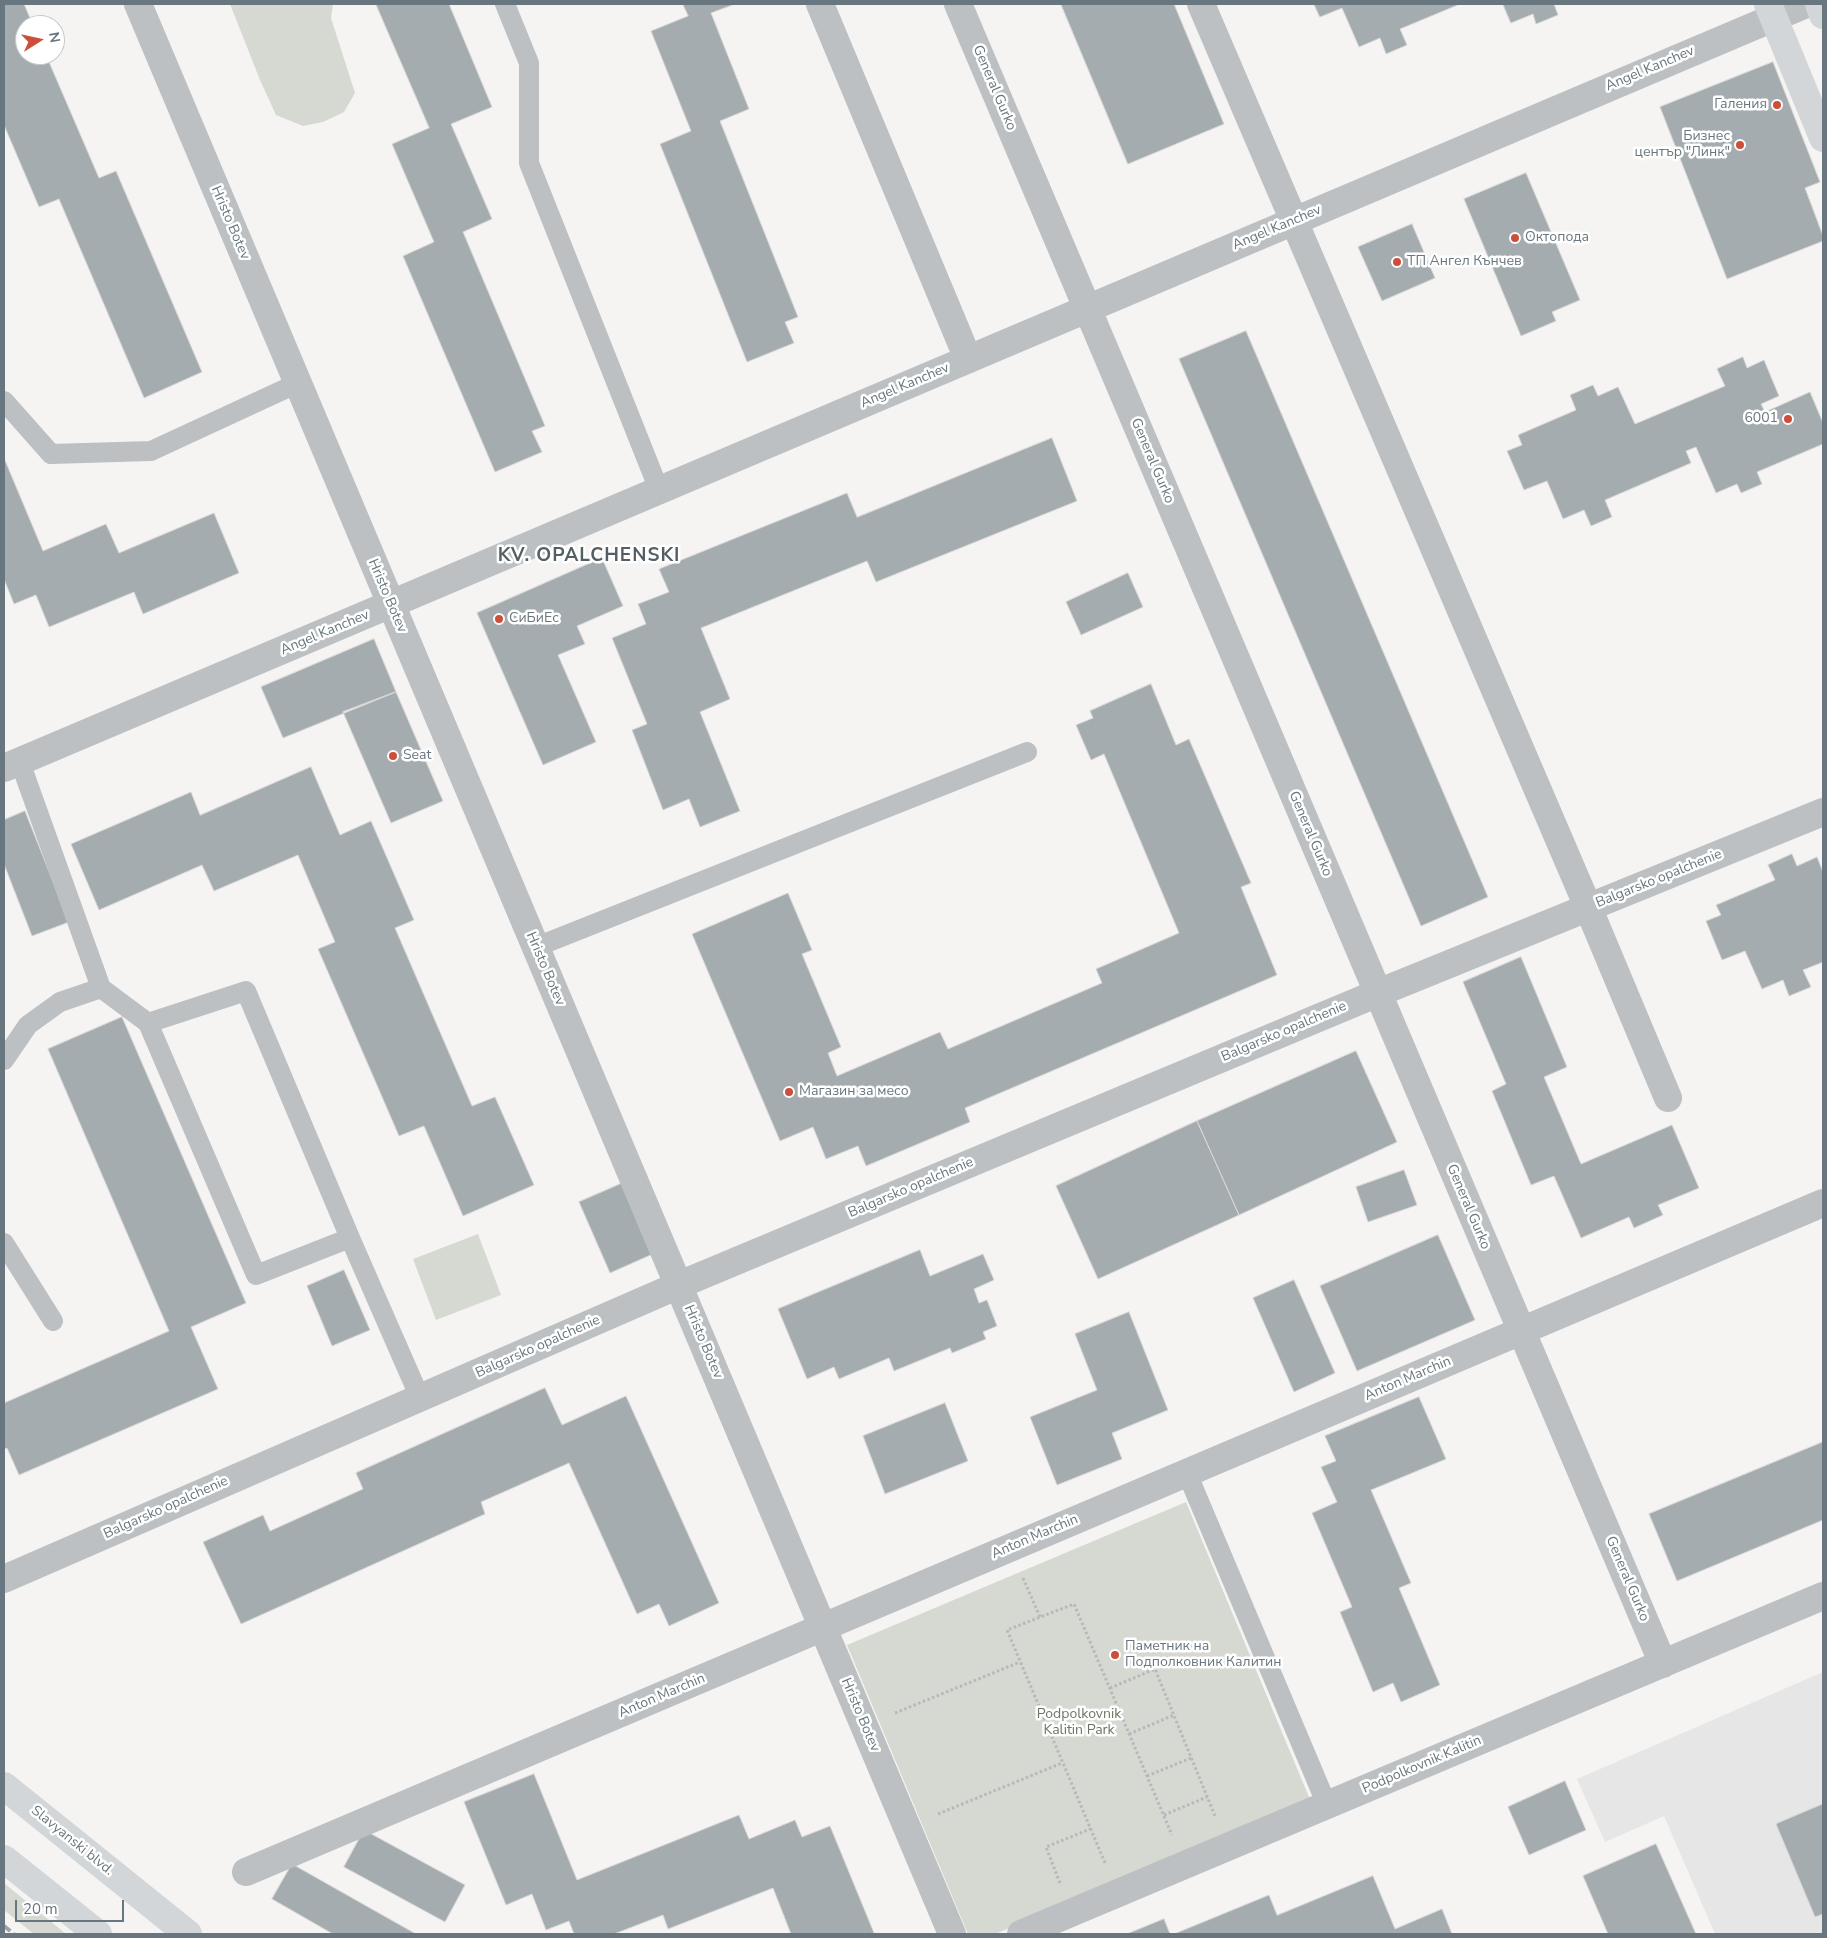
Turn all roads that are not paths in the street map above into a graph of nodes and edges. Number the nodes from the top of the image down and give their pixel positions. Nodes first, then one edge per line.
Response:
1 (138, 4) edge
2 (505, 4) edge
3 (820, 4) edge
4 (958, 4) edge
5 (1201, 4) edge
6 (1806, 4) edge
7 (1819, 4) edge
8 (1770, 10) edge
9 (1823, 15) edge
10 (1823, 138) edge
11 (1294, 221) junction
12 (1087, 309) junction
13 (968, 359) junction
14 (298, 383) junction
15 (4, 401) edge
16 (659, 490) junction
17 (391, 605) junction
18 (1027, 752) dead end
19 (12, 765) edge
20 (1823, 812) edge
21 (1588, 908) junction
22 (536, 947) junction
23 (102, 988) junction
24 (1378, 993) junction
25 (148, 1023) junction
26 (4, 1060) edge
27 (1668, 1098) dead end
28 (1823, 1203) edge
29 (350, 1238) junction
30 (4, 1243) edge
31 (679, 1285) junction
32 (53, 1321) dead end
33 (1521, 1331) junction
34 (420, 1398) junction
35 (1188, 1473) junction
36 (4, 1579) edge
37 (1823, 1596) edge
38 (823, 1628) junction
39 (1663, 1664) junction
40 (4, 1786) edge
41 (1327, 1805) junction
42 (4, 1859) edge
43 (246, 1872) dead end
44 (98, 1934) edge
45 (188, 1934) edge
46 (952, 1934) edge
47 (1021, 1934) edge

1 - 14 street, Hristo Botev
2 - 16 lane
3 - 13 street
4 - 12 street, General Gurko
5 - 11 street
6 - 8 street, Angel Kanchev
7 - 9 main road
8 - 10 main road
8 - 11 street, Angel Kanchev
11 - 12 street, Angel Kanchev
11 - 21 street
12 - 13 street, Angel Kanchev
12 - 24 street, General Gurko
13 - 16 street, Angel Kanchev
14 - 15 lane
14 - 17 street, Hristo Botev
16 - 17 street, Angel Kanchev
17 - 19 street, Angel Kanchev
17 - 22 street, Hristo Botev
18 - 22 lane
19 - 23 lane
20 - 21 street, Balgarsko opalchenie
21 - 24 street, Balgarsko opalchenie
21 - 27 street
22 - 31 street, Hristo Botev
23 - 25 lane
23 - 26 lane
24 - 31 street, Balgarsko opalchenie
24 - 33 street, General Gurko
25 - 29 lane
25 - 29 lane
28 - 33 street, Anton Marchin
29 - 34 lane
30 - 32 lane
31 - 34 street, Balgarsko opalchenie
31 - 38 street, Hristo Botev
33 - 35 street, Anton Marchin
33 - 39 street, General Gurko
34 - 36 street, Balgarsko opalchenie
35 - 38 street, Anton Marchin
35 - 41 lane
37 - 39 street, Podpolkovnik Kalitin
38 - 43 street, Anton Marchin
38 - 46 street, Hristo Botev
39 - 41 street, Podpolkovnik Kalitin
40 - 45 main road, Slavyanski blvd.
41 - 47 street, Podpolkovnik Kalitin
42 - 44 main road

